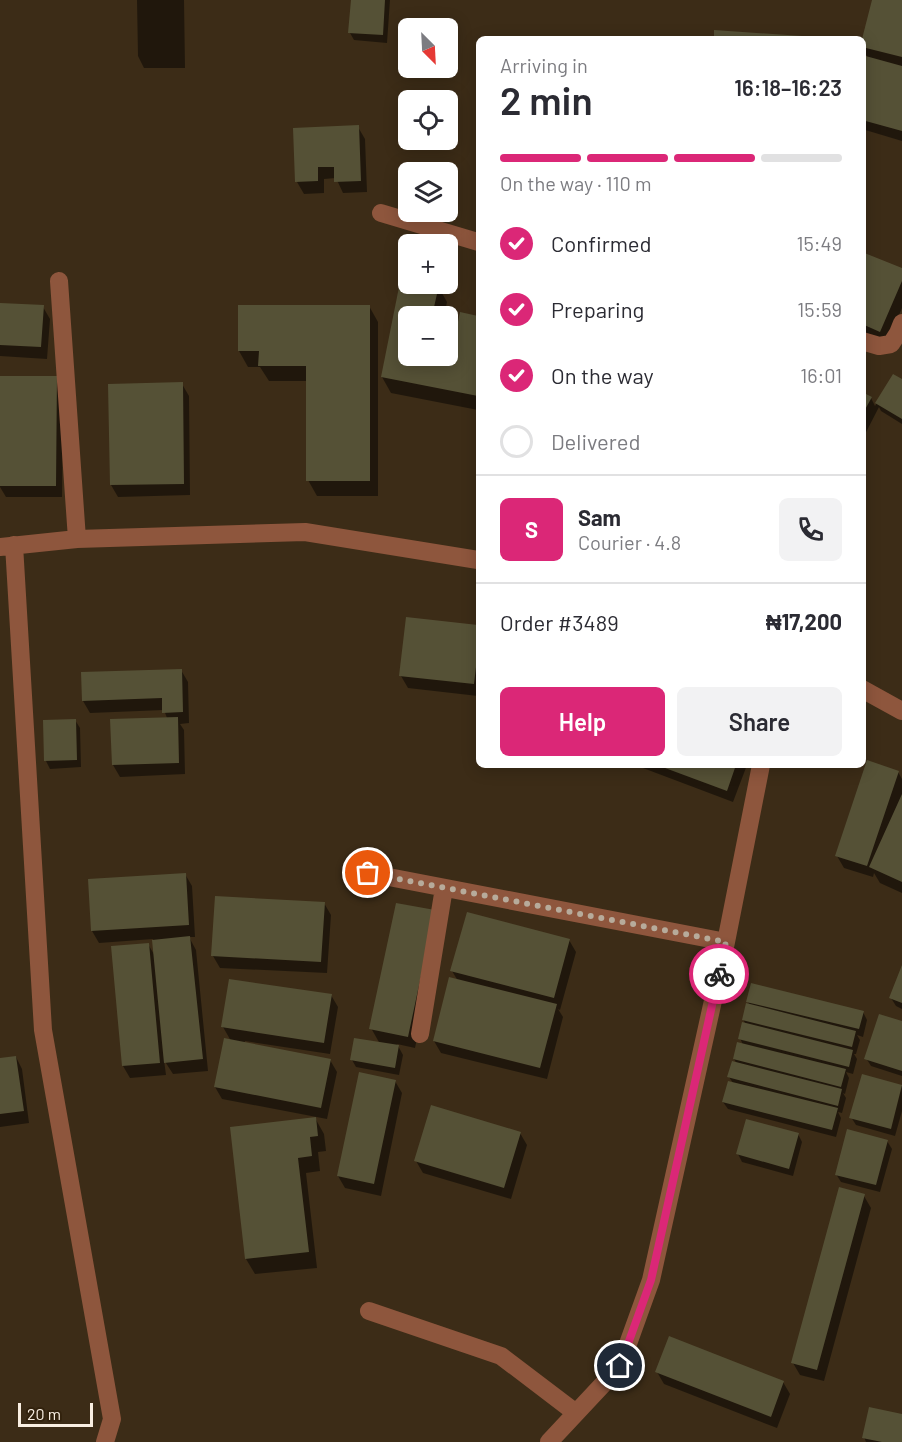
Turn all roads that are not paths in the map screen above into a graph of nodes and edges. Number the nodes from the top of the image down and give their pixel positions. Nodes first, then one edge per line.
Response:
1 (381, 213) dead end
2 (476, 241) edge
3 (59, 281) dead end
4 (902, 323) edge
5 (866, 342) edge
6 (77, 539) junction
7 (7, 546) edge
8 (476, 560) edge
9 (866, 692) edge
10 (902, 711) edge
11 (760, 768) edge
12 (368, 873) dead end
13 (444, 888) junction
14 (726, 942) junction
15 (420, 1034) dead end
16 (369, 1311) dead end
17 (576, 1413) junction
18 (105, 1442) edge
19 (549, 1442) edge

1 - 2 street
3 - 6 street
4 - 5 street
6 - 7 street
6 - 8 street
7 - 18 street
9 - 10 street
11 - 14 street
12 - 13 street
13 - 14 street
13 - 15 street
14 - 17 street
16 - 17 street
17 - 19 street

